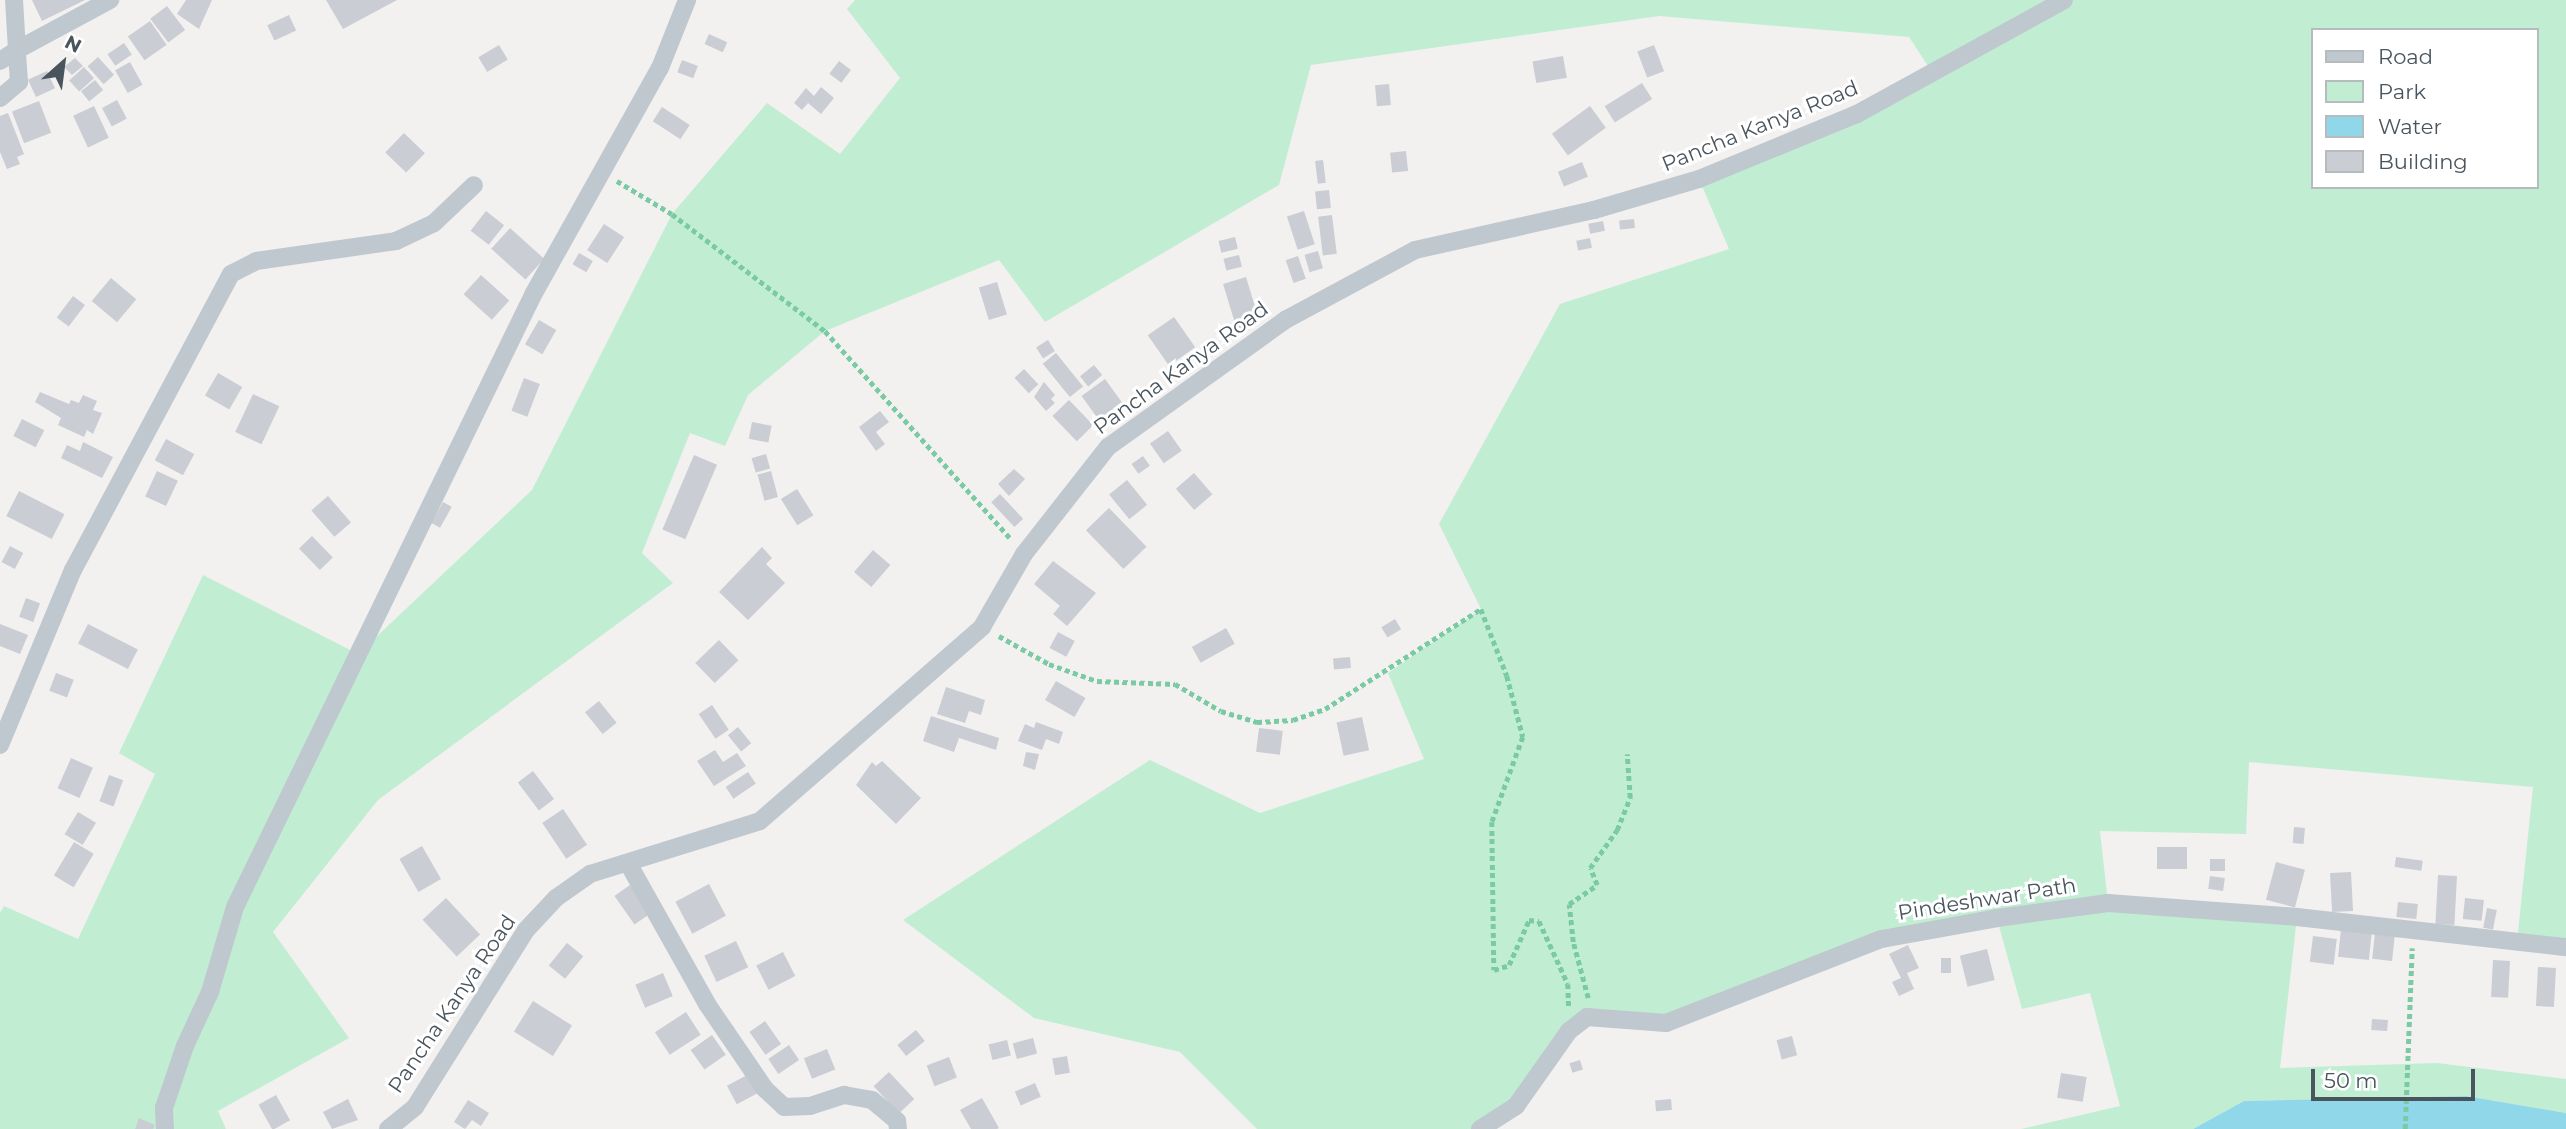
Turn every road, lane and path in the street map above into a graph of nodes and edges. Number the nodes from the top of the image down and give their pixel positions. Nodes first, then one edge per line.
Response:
1 (14, 0) edge
2 (110, 0) edge
3 (687, 0) edge
4 (2064, 0) edge
5 (17, 50) junction
6 (0, 61) edge
7 (0, 98) edge
8 (602, 173) junction
9 (474, 185) dead end
10 (1024, 554) junction
11 (982, 627) junction
12 (0, 745) edge
13 (1627, 754) dead end
14 (628, 863) junction
15 (2413, 930) junction
16 (2566, 947) edge
17 (1587, 1017) junction
18 (1569, 1031) junction
19 (165, 1129) edge
20 (388, 1129) edge
21 (898, 1129) edge
22 (1479, 1129) edge
23 (2405, 1129) edge

1 - 5 street
2 - 5 street
3 - 8 street
4 - 10 street, Pancha Kanya Road
5 - 6 street
5 - 7 street
8 - 10 path
8 - 19 street
9 - 12 street
10 - 11 street, Pancha Kanya Road
11 - 14 street, Pancha Kanya Road
11 - 18 path
13 - 17 path
14 - 20 street, Pancha Kanya Road
14 - 21 street
15 - 16 street, Pindeshwar Path
15 - 17 street, Pindeshwar Path
15 - 23 path
17 - 18 street
18 - 22 street

